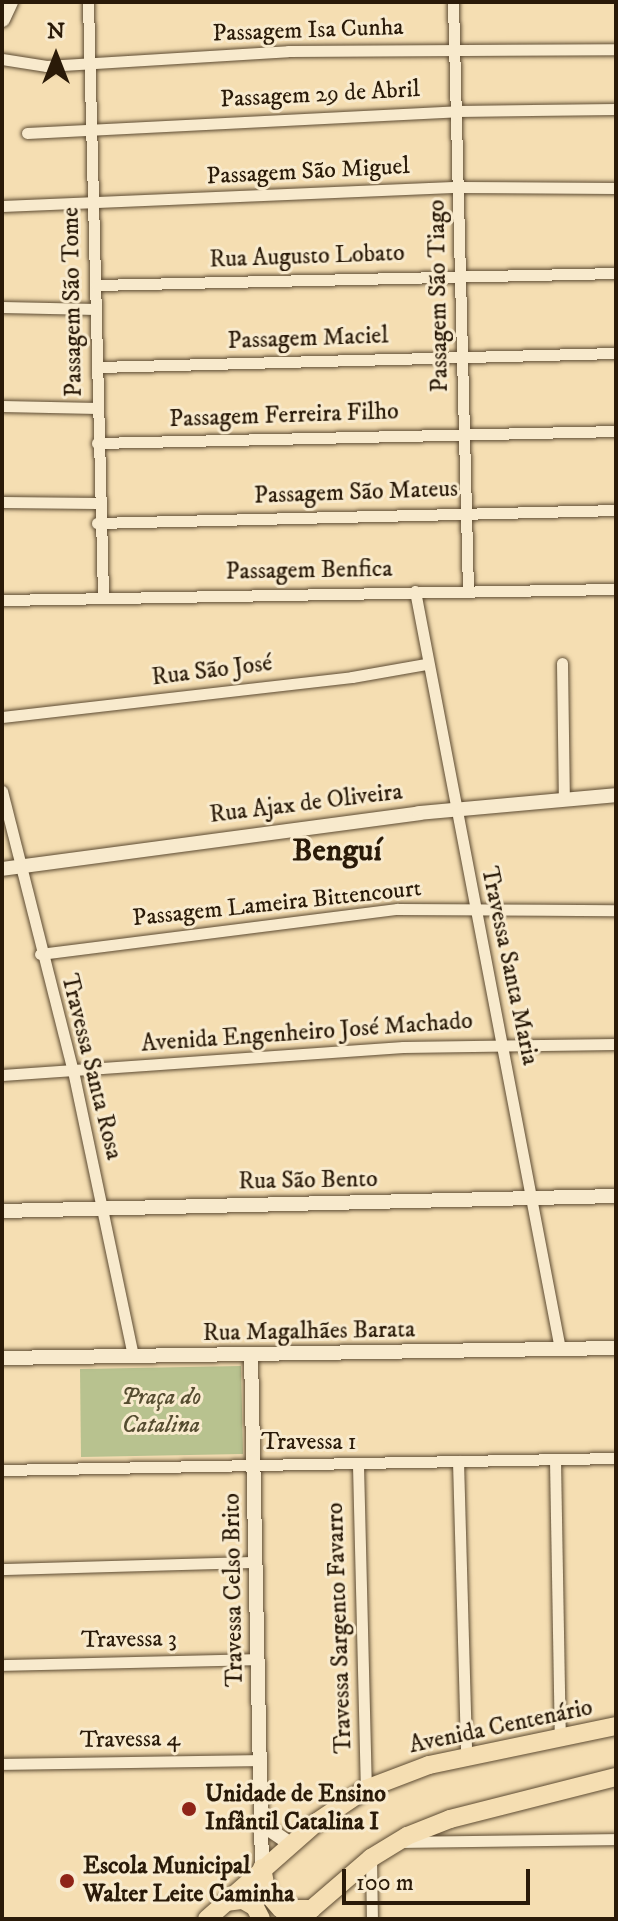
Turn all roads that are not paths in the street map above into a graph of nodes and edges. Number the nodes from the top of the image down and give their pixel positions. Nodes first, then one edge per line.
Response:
1 (10, 2) edge
2 (453, 2) edge
3 (88, 4) edge
4 (2, 19) edge
5 (616, 49) edge
6 (454, 50) junction
7 (2, 59) edge
8 (90, 64) junction
9 (616, 109) edge
10 (457, 111) junction
11 (91, 129) junction
12 (27, 133) dead end
13 (459, 187) junction
14 (616, 188) edge
15 (94, 205) junction
16 (2, 206) edge
17 (616, 273) edge
18 (460, 275) junction
19 (96, 285) junction
20 (2, 307) edge
21 (96, 309) junction
22 (616, 353) edge
23 (461, 356) junction
24 (98, 367) junction
25 (2, 406) edge
26 (97, 408) junction
27 (616, 431) edge
28 (462, 433) junction
29 (97, 443) junction
30 (2, 502) edge
31 (97, 503) junction
32 (616, 510) edge
33 (464, 512) junction
34 (97, 523) junction
35 (616, 589) edge
36 (468, 590) junction
37 (415, 591) junction
38 (103, 596) junction
39 (2, 600) edge
40 (562, 663) dead end
41 (426, 664) junction
42 (2, 717) edge
43 (2, 791) edge
44 (616, 795) edge
45 (564, 799) junction
46 (453, 809) junction
47 (17, 865) junction
48 (2, 869) edge
49 (474, 910) junction
50 (616, 910) edge
51 (40, 954) junction
52 (503, 1043) junction
53 (616, 1044) edge
54 (73, 1071) junction
55 (2, 1075) edge
56 (616, 1196) edge
57 (533, 1198) junction
58 (103, 1208) junction
59 (2, 1211) edge
60 (616, 1348) edge
61 (560, 1349) junction
62 (133, 1355) junction
63 (251, 1355) junction
64 (2, 1358) edge
65 (616, 1458) edge
66 (555, 1460) junction
67 (458, 1461) junction
68 (253, 1465) junction
69 (358, 1465) junction
70 (2, 1470) edge
71 (255, 1562) junction
72 (2, 1569) edge
73 (257, 1659) junction
74 (2, 1665) edge
75 (616, 1726) edge
76 (560, 1737) junction
77 (466, 1756) junction
78 (259, 1760) junction
79 (2, 1764) edge
80 (616, 1777) edge
81 (366, 1789) junction
82 (261, 1824) junction
83 (616, 1839) edge
84 (395, 1842) junction
85 (291, 1844) junction
86 (371, 1858) junction
87 (262, 1868) junction
88 (226, 1902) junction
89 (306, 1914) edge
90 (207, 1919) edge
91 (261, 1919) edge
92 (372, 1919) edge

1 - 4 main road
2 - 6 street, Passagem São Tiago
3 - 8 street, Passagem São Tome
5 - 6 street, Passagem Isa Cunha
6 - 8 street, Passagem Isa Cunha
6 - 10 street, Passagem São Tiago
7 - 8 street, Passagem Isa Cunha
8 - 11 street, Passagem São Tome
9 - 10 street, Passagem 29 de Abril
10 - 11 street, Passagem 29 de Abril
10 - 13 street, Passagem São Tiago
11 - 12 street, Passagem 29 de Abril
11 - 15 street, Passagem São Tome
13 - 14 street, Passagem São Miguel
13 - 15 street, Passagem São Miguel
13 - 18 street, Passagem São Tiago
15 - 16 street, Passagem São Miguel
15 - 19 street, Passagem São Tome
17 - 18 street, Rua Augusto Lobato
18 - 19 street, Rua Augusto Lobato
18 - 23 street, Passagem São Tiago
19 - 21 street, Passagem São Tome
20 - 21 street
21 - 24 street, Passagem São Tome
22 - 23 street, Passagem Maciel
23 - 24 street, Passagem Maciel
23 - 28 street, Passagem São Tiago
24 - 26 street, Passagem São Tome
25 - 26 street
26 - 29 street, Passagem São Tome
27 - 28 street, Passagem Ferreira Filho
28 - 29 street, Passagem Ferreira Filho
28 - 33 street, Passagem São Tiago
29 - 31 street, Passagem São Tome
30 - 31 street
31 - 34 street, Passagem São Tome
32 - 33 street, Passagem São Mateus
33 - 34 street, Passagem São Mateus
33 - 36 street, Passagem São Tiago
34 - 38 street, Passagem São Tome
35 - 36 street, Passagem Benfica
36 - 37 street, Passagem Benfica
37 - 38 street, Passagem Benfica
37 - 41 street, Travessa Santa Maria
38 - 39 street, Passagem Benfica
40 - 45 street
41 - 42 street, Rua São José
41 - 46 street, Travessa Santa Maria
43 - 47 street, Travessa Santa Rosa
44 - 45 street, Rua Ajax de Oliveira
45 - 46 street, Rua Ajax de Oliveira
46 - 47 street, Rua Ajax de Oliveira
46 - 49 street, Travessa Santa Maria
47 - 48 street, Rua Ajax de Oliveira
47 - 51 street, Travessa Santa Rosa
49 - 50 street, Passagem Lameira Bittencourt
49 - 51 street, Passagem Lameira Bittencourt
49 - 52 street, Travessa Santa Maria
51 - 54 street, Travessa Santa Rosa
52 - 53 street, Avenida Engenheiro José Machado
52 - 54 street, Avenida Engenheiro José Machado
52 - 57 street, Travessa Santa Maria
54 - 55 street, Avenida Engenheiro José Machado
54 - 58 street, Travessa Santa Rosa
56 - 57 street, Rua São Bento
57 - 58 street, Rua São Bento
57 - 61 street, Travessa Santa Maria
58 - 59 street, Rua São Bento
58 - 62 street, Travessa Santa Rosa
60 - 61 street, Rua Magalhães Barata
61 - 63 street, Rua Magalhães Barata
62 - 63 street, Rua Magalhães Barata
62 - 64 street, Rua Magalhães Barata
63 - 68 street, Travessa Celso Brito
65 - 66 street, Travessa 1
66 - 67 street, Travessa 1
66 - 76 street
67 - 69 street, Travessa 1
67 - 77 street
68 - 69 street, Travessa 1
68 - 70 street, Travessa 1
68 - 71 street, Travessa Celso Brito
69 - 81 street, Travessa Sargento Favarro
71 - 72 street
71 - 73 street, Travessa Celso Brito
73 - 74 street, Travessa 3
73 - 78 street, Travessa Celso Brito
75 - 76 main road, Avenida Centenário
76 - 77 main road, Avenida Centenário
77 - 81 main road, Avenida Centenário
78 - 79 street, Travessa 4
78 - 82 street, Travessa Celso Brito
80 - 84 main road
81 - 85 main road, Avenida Centenário
82 - 85 street
82 - 87 street, Travessa Celso Brito
83 - 84 street
84 - 86 main road
85 - 87 main road, Avenida Centenário
86 - 89 main road
86 - 92 street
87 - 88 main road, Avenida Centenário
87 - 89 main road
88 - 90 main road, Avenida Centenário
88 - 91 main road

